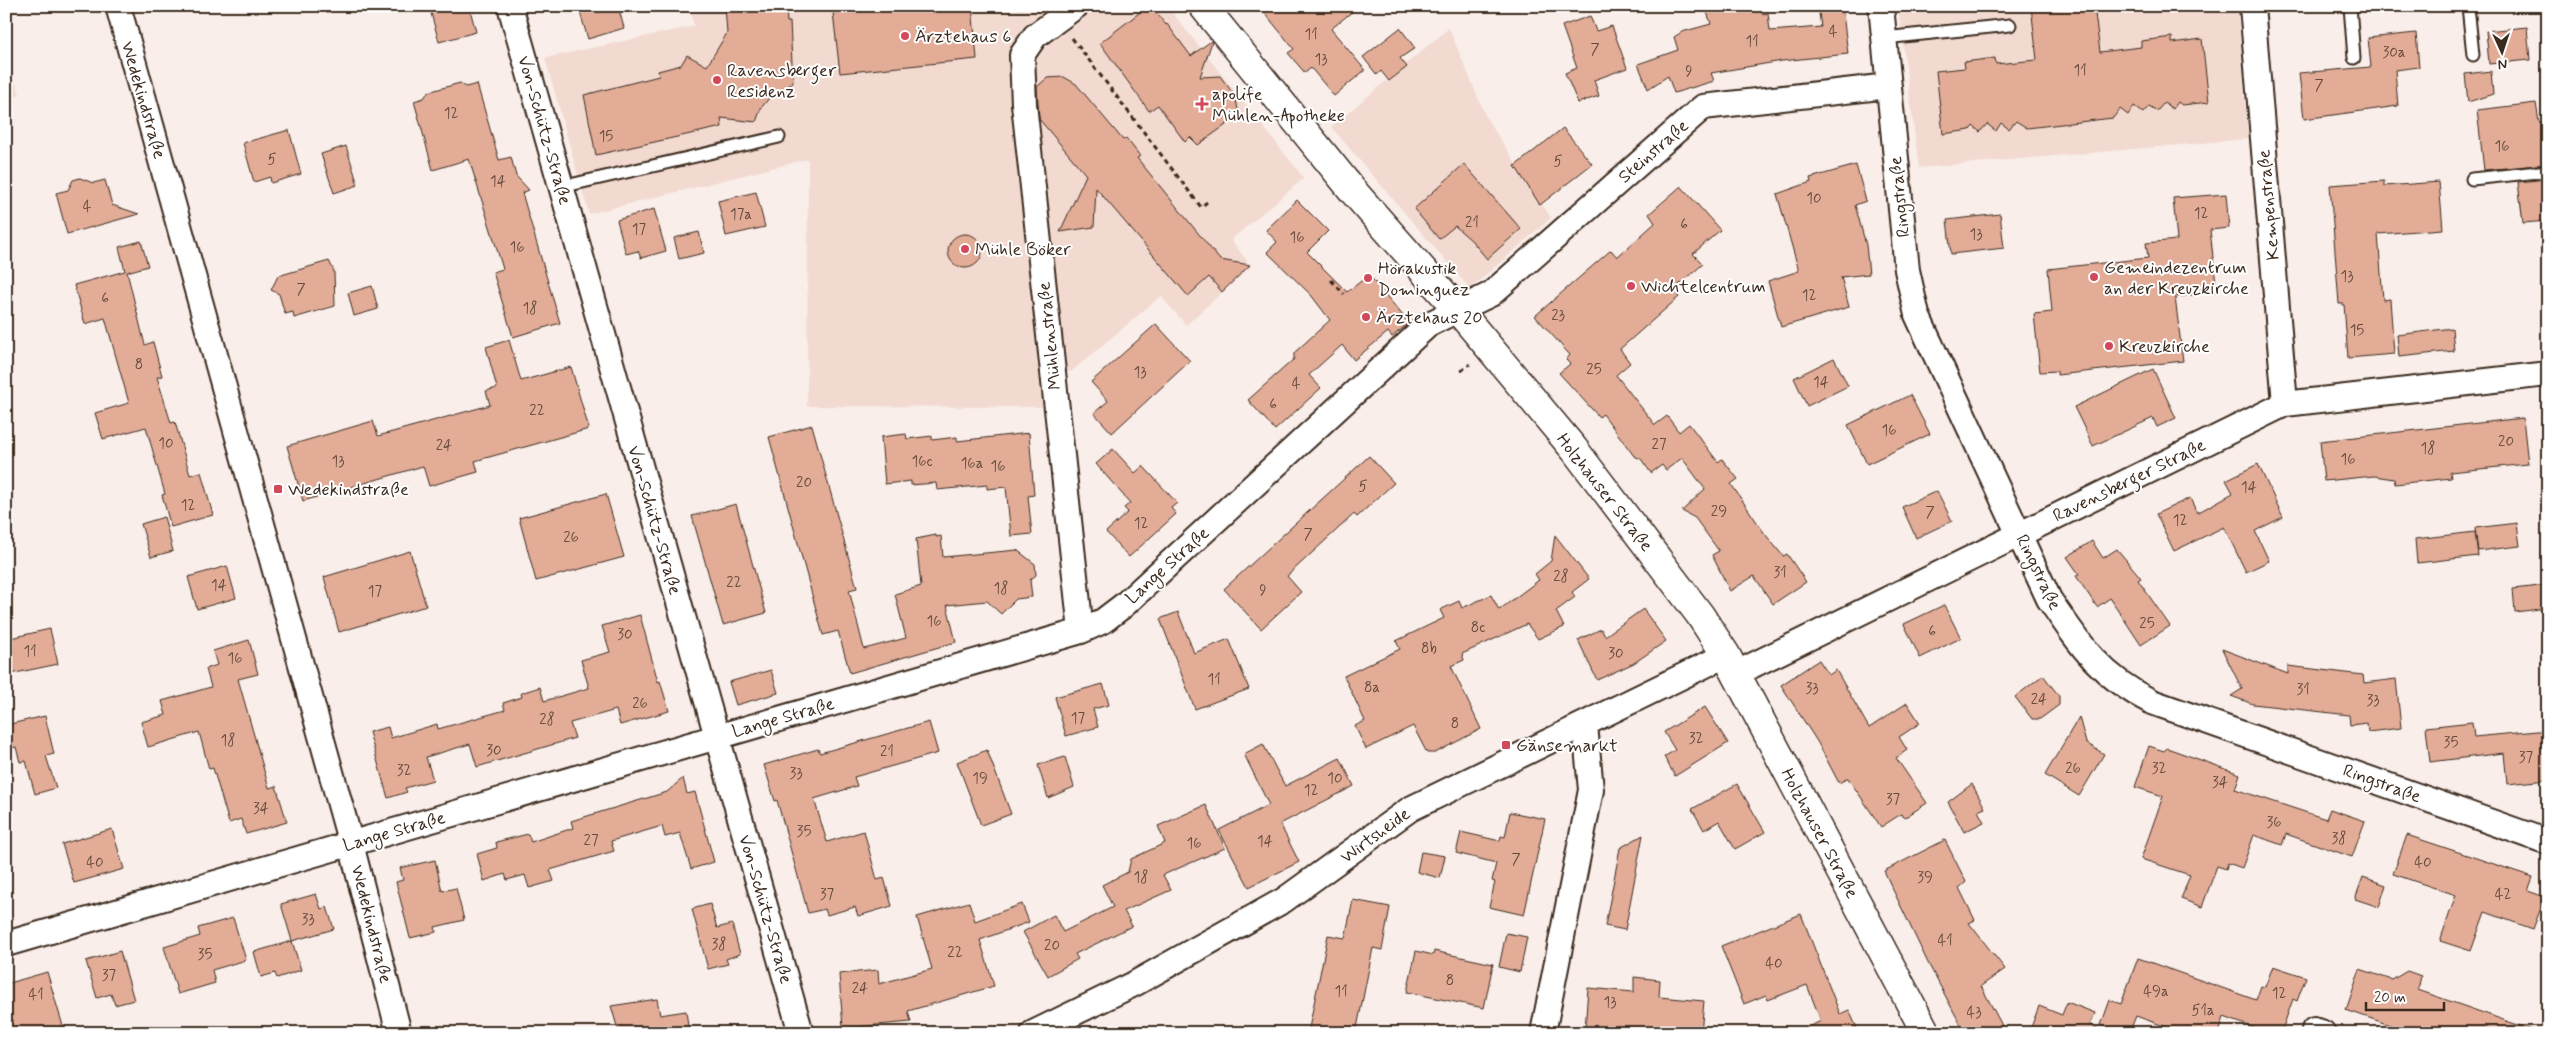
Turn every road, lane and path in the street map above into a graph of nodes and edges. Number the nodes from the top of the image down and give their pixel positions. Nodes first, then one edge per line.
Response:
1 (118, 6) edge
2 (510, 6) edge
3 (1076, 6) edge
4 (1203, 6) edge
5 (1881, 6) edge
6 (2252, 6) edge
7 (2350, 6) edge
8 (2468, 6) edge
9 (1058, 20) junction
10 (2010, 25) dead end
11 (1884, 38) junction
12 (2473, 56) dead end
13 (2354, 58) dead end
14 (1889, 86) junction
15 (779, 137) dead end
16 (2548, 171) edge
17 (2472, 179) dead end
18 (561, 187) junction
19 (1207, 202) dead end
20 (1331, 280) dead end
21 (1344, 294) dead end
22 (1458, 310) junction
23 (2548, 374) edge
24 (2285, 404) junction
25 (2019, 533) junction
26 (1081, 631) junction
27 (1731, 664) junction
28 (1585, 725) junction
29 (717, 736) junction
30 (2548, 842) edge
31 (351, 844) junction
32 (6, 944) edge
33 (1072, 1023) edge
34 (400, 1033) edge
35 (801, 1033) edge
36 (1033, 1033) edge
37 (1543, 1033) edge
38 (1926, 1033) edge

1 - 31 street, Wedekindstraße
2 - 18 street, Von-Schütz-Straße
3 - 9 street, Mühlenstraße
4 - 22 street, Holzhauser Straße
5 - 11 street, Ringstraße
6 - 24 street, Kempenstraße
7 - 13 lane
8 - 12 lane
9 - 19 path
9 - 26 street, Mühlenstraße
10 - 11 lane
11 - 14 street, Ringstraße
14 - 22 street, Steinstraße
14 - 25 street, Ringstraße
15 - 18 lane
16 - 17 lane
18 - 29 street, Von-Schütz-Straße
20 - 21 path
22 - 26 street, Lange Straße
22 - 27 street, Holzhauser Straße
23 - 24 street, Ravensberger Straße
24 - 25 street, Ravensberger Straße
25 - 27 street, Ravensberger Straße
25 - 30 street, Ringstraße
26 - 29 street, Lange Straße
27 - 28 street, Wirtsheide
27 - 38 street, Holzhauser Straße
28 - 33 street, Wirtsheide
28 - 37 street
29 - 31 street, Lange Straße
29 - 35 street, Von-Schütz-Straße
31 - 32 street, Lange Straße
31 - 34 street, Wedekindstraße
33 - 36 street, Wirtsheide

